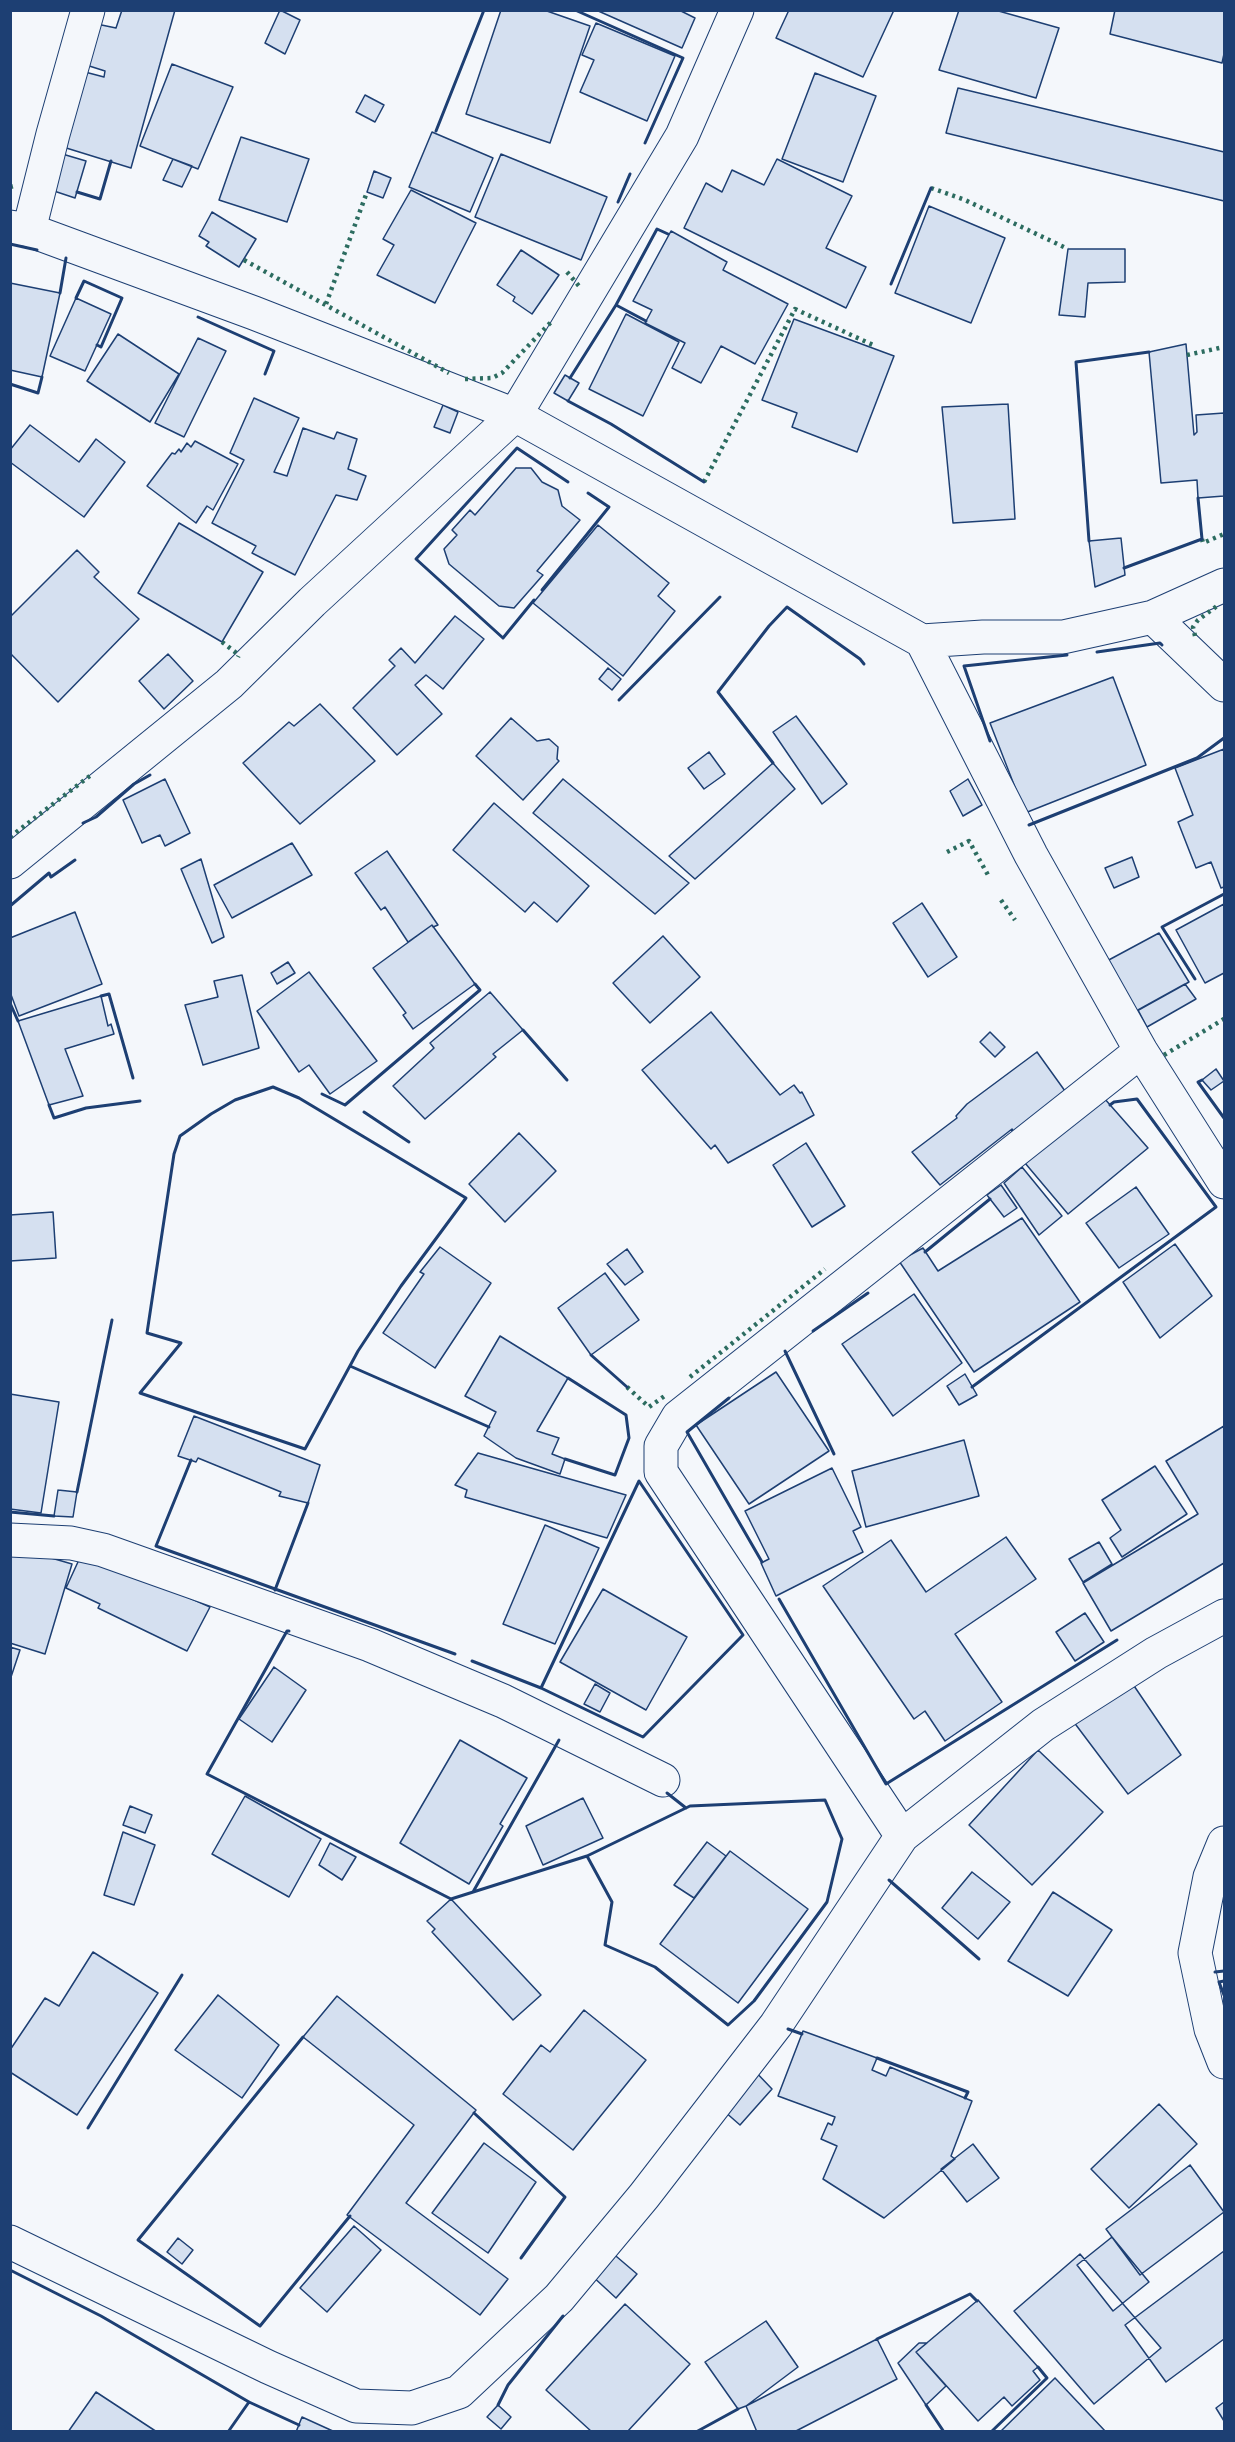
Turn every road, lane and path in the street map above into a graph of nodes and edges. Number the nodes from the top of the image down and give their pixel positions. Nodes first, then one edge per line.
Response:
1 (88, 10) edge
2 (737, 10) edge
3 (20, 229) edge
4 (514, 415) junction
5 (1224, 585) edge
6 (1153, 617) junction
7 (922, 641) junction
8 (1224, 685) edge
9 (10, 862) edge
10 (1141, 1051) junction
11 (1224, 1182) edge
12 (10, 1540) edge
13 (1224, 1616) edge
14 (663, 1780) dead end
15 (902, 1836) junction
16 (1224, 1843) edge
17 (1224, 2062) edge
18 (10, 2242) edge

1 - 3 street
2 - 4 street
3 - 4 street
4 - 7 street
4 - 9 street
5 - 6 street
6 - 7 street
6 - 8 street
7 - 10 street
10 - 11 street
10 - 15 street
12 - 14 street
13 - 15 street
15 - 18 street
16 - 17 street

